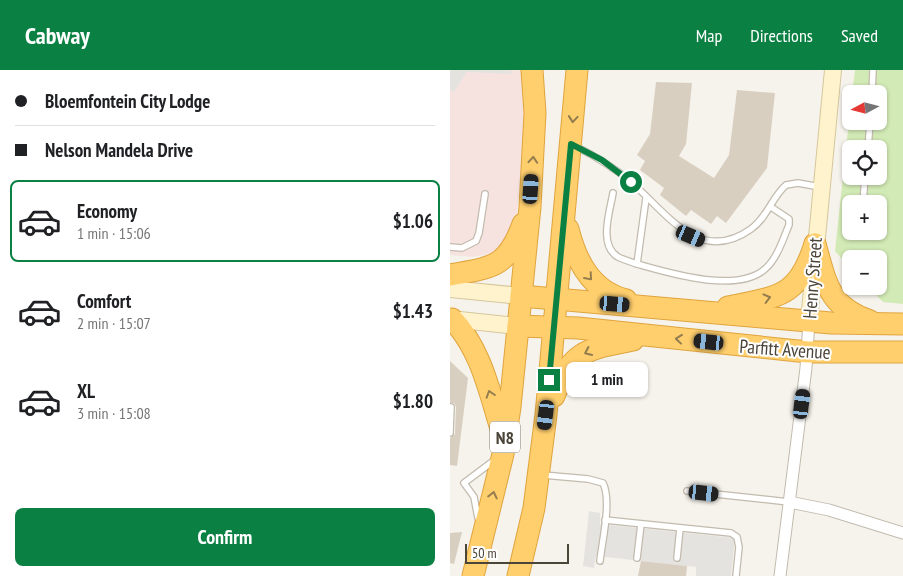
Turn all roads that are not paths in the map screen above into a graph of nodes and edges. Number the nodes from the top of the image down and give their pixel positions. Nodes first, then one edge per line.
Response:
1 (532, 70) edge
2 (577, 70) edge
3 (832, 70) edge
4 (873, 70) edge
5 (872, 85) edge
6 (571, 144) junction
7 (820, 187) junction
8 (613, 193) dead end
9 (485, 194) dead end
10 (646, 198) junction
11 (530, 207) junction
12 (771, 207) junction
13 (565, 216) junction
14 (815, 244) junction
15 (450, 247) edge
16 (637, 264) junction
17 (450, 275) edge
18 (450, 289) edge
19 (521, 296) junction
20 (557, 299) junction
21 (650, 307) junction
22 (702, 313) junction
23 (451, 319) edge
24 (808, 321) junction
25 (880, 324) junction
26 (903, 324) edge
27 (518, 326) junction
28 (555, 327) junction
29 (653, 336) junction
30 (808, 352) junction
31 (903, 352) edge
32 (450, 407) edge
33 (546, 415) junction
34 (450, 433) edge
35 (504, 447) junction
36 (538, 475) junction
37 (687, 492) dead end
38 (789, 502) junction
39 (604, 520) junction
40 (641, 524) junction
41 (680, 528) junction
42 (903, 533) edge
43 (482, 542) junction
44 (637, 558) dead end
45 (676, 558) dead end
46 (600, 561) dead end
47 (473, 576) edge
48 (518, 576) edge
49 (736, 576) edge
50 (780, 576) edge

11 -> 1 highway, N8
2 -> 6 highway, N8
3 - 7 street, Henry Street
4 - 5 lane
6 - 10 lane
6 - 13 highway, N8
7 - 12 lane
7 - 14 street, Henry Street
8 - 16 lane
9 - 15 lane
10 - 12 lane
10 - 16 lane
11 - 17 highway
11 - 19 highway, N8
12 - 16 lane
13 - 20 highway, N8
13 -> 21 highway
22 -> 14 highway
14 - 24 street, Henry Street
14 - 25 highway
18 - 19 street
19 - 20 highway, Parfitt Avenue
19 - 27 highway, N8
20 - 21 highway, Parfitt Avenue
20 - 28 highway, N8
21 - 22 highway, Parfitt Avenue
22 - 24 highway, Parfitt Avenue
23 - 27 street
35 -> 23 highway
24 - 25 highway, Parfitt Avenue
24 - 30 street, Henry Street
25 - 26 highway, Parfitt Avenue
27 - 28 highway, Parfitt Avenue
27 - 35 highway, N8
28 - 29 highway, Parfitt Avenue
28 - 33 highway, N8
30 -> 29 highway, Parfitt Avenue
29 -> 33 highway
30 - 31 highway, Parfitt Avenue
30 - 38 street, Henry Street
32 - 34 lane
33 - 36 highway, N8
43 -> 35 highway, N8
35 - 43 lane
36 - 39 lane
36 - 48 highway, N8
37 - 38 lane
38 - 42 street
38 - 50 street, Henry Street
39 - 40 lane
39 - 46 lane
40 - 41 lane
40 - 44 lane
41 - 45 lane
41 - 49 lane
43 - 47 highway, N8

